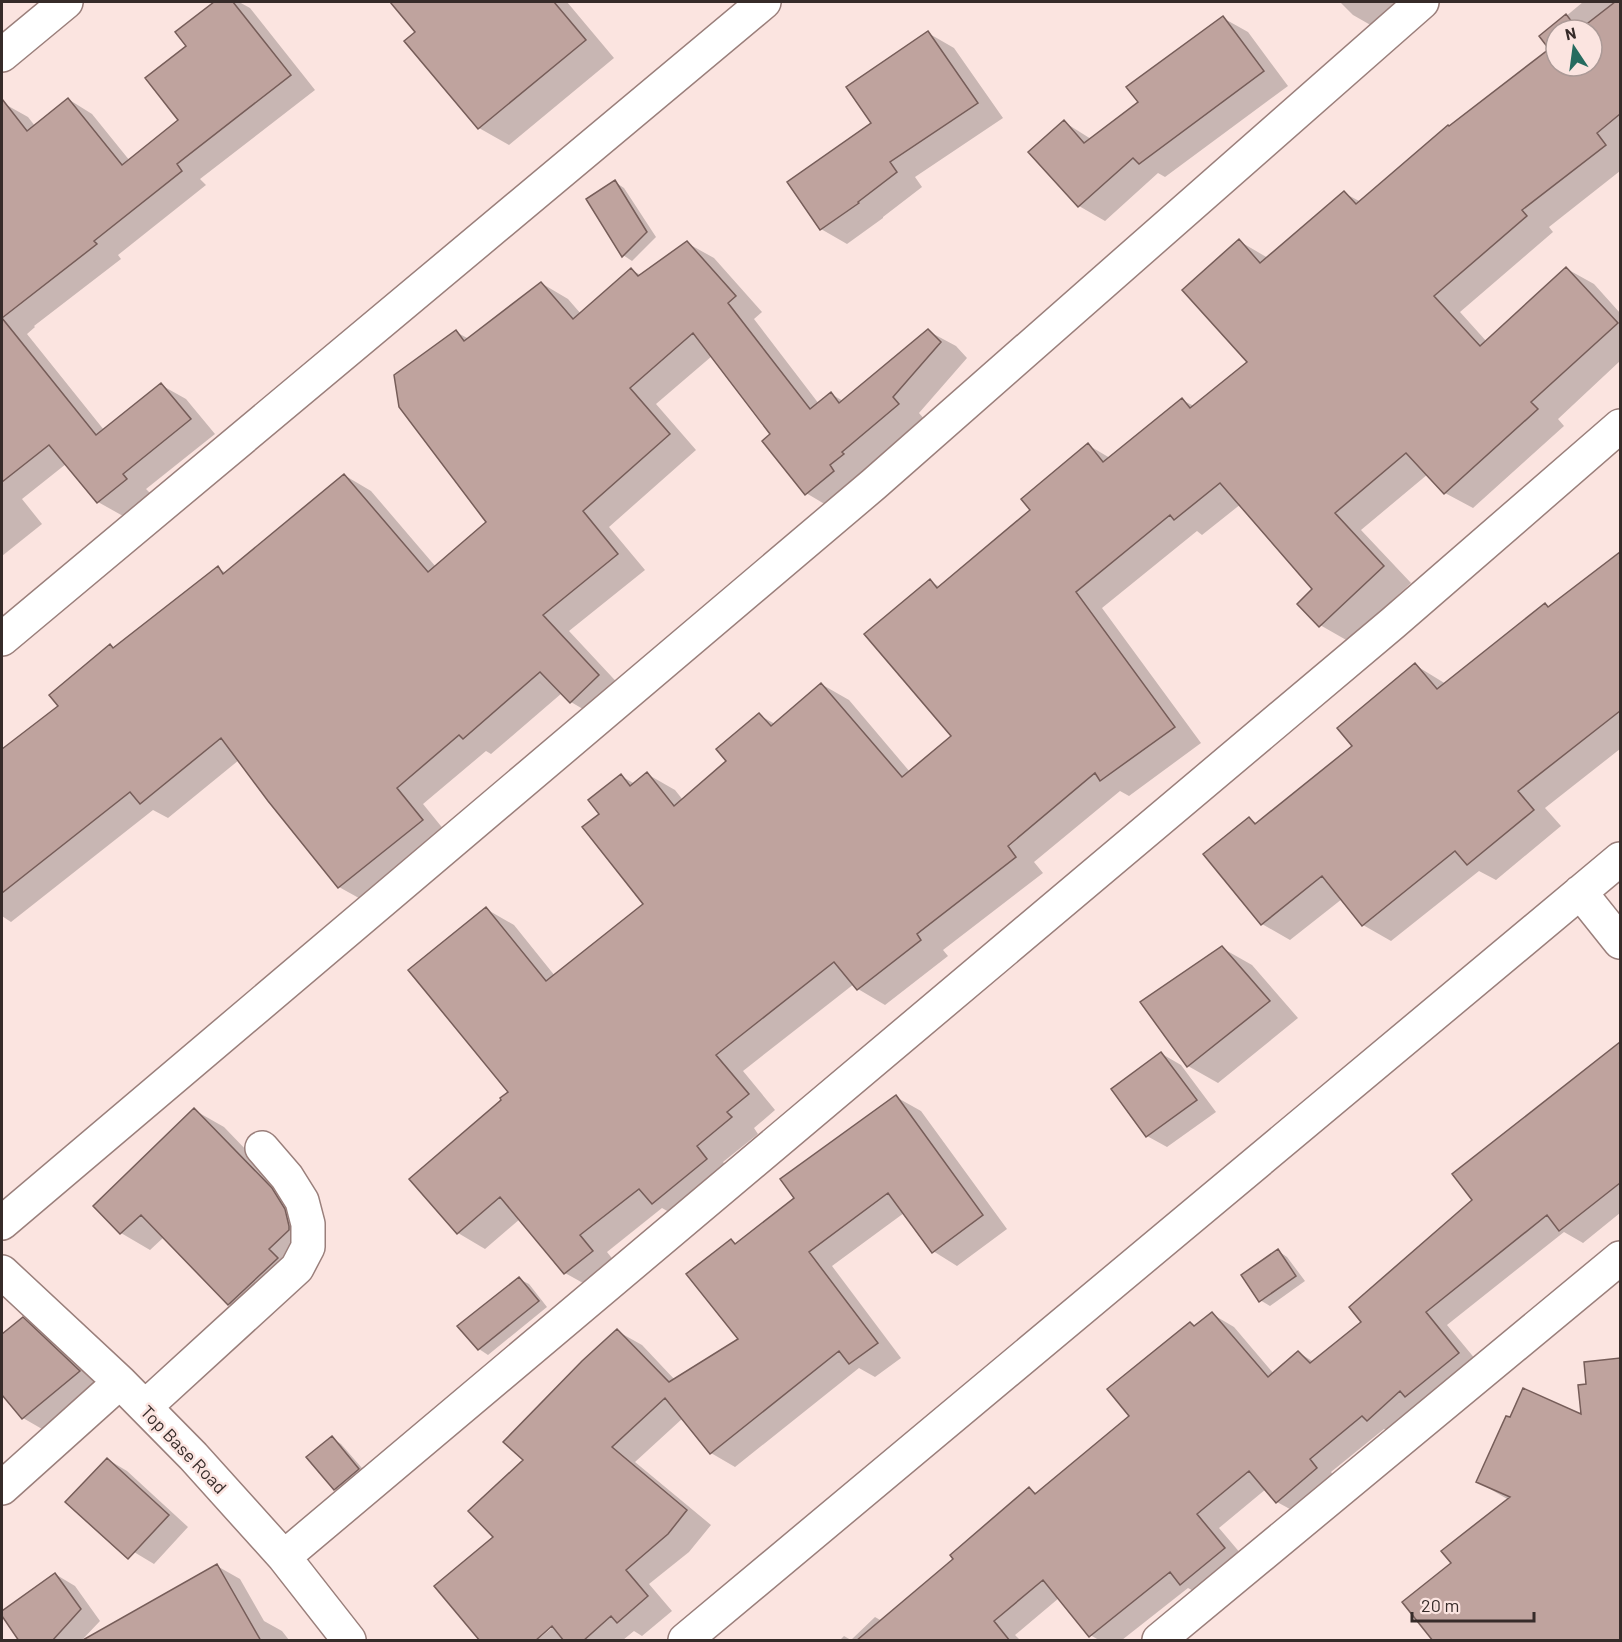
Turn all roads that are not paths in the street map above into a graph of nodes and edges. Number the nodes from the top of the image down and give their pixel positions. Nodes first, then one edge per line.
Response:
1 (66, 2) edge
2 (764, 2) edge
3 (1422, 2) edge
4 (2, 55) edge
5 (1620, 426) edge
6 (2, 639) edge
7 (1620, 859) edge
8 (1580, 892) junction
9 (1620, 942) edge
10 (262, 1148) dead end
11 (2, 1223) edge
12 (1620, 1258) edge
13 (2, 1272) edge
14 (120, 1382) junction
15 (145, 1407) junction
16 (2, 1488) edge
17 (284, 1557) junction
18 (349, 1641) edge
19 (685, 1641) edge
20 (1159, 1641) edge

1 - 4 street
2 - 6 street
3 - 11 street
5 - 17 street
7 - 8 street
8 - 9 street
8 - 19 street
10 - 15 street
12 - 20 street
13 - 14 street, Top Base Road
14 - 15 street, Top Base Road
14 - 16 street
15 - 17 street, Top Base Road
17 - 18 street, Top Base Road

